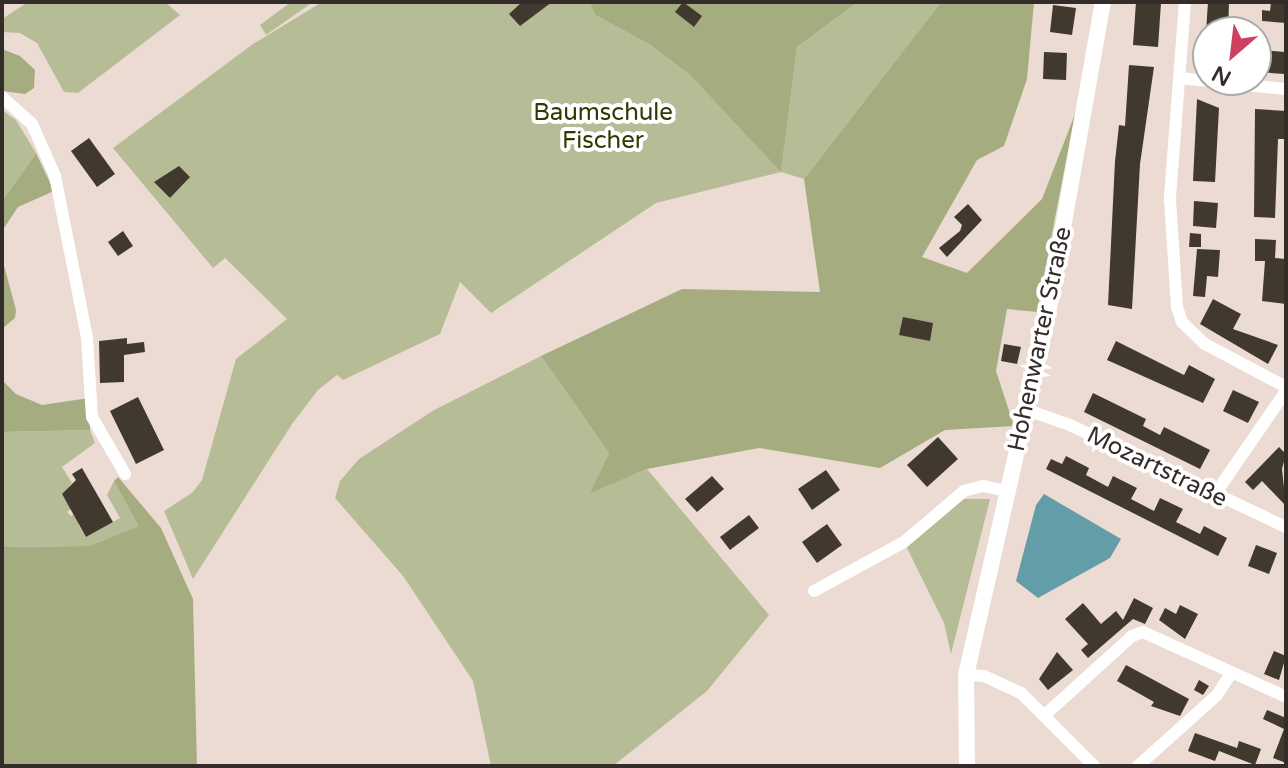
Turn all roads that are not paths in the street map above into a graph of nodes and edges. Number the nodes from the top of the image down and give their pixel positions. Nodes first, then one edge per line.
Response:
1 (1103, 2) edge
2 (1185, 2) edge
3 (1179, 78) junction
4 (1286, 89) edge
5 (2, 97) edge
6 (1286, 389) edge
7 (1027, 410) junction
8 (125, 474) dead end
9 (1006, 491) junction
10 (1215, 494) junction
11 (1286, 527) edge
12 (814, 591) dead end
13 (966, 675) junction
14 (1230, 675) junction
15 (1286, 697) edge
16 (1046, 714) junction
17 (967, 766) edge
18 (1094, 766) edge
19 (1138, 766) edge

1 - 7 street, Hohenwarter Straße
2 - 3 street
3 - 4 street
3 - 6 street
5 - 8 street
6 - 10 street
7 - 9 street, Hohenwarter Straße
7 - 10 street, Mozartstraße
9 - 12 street
9 - 13 street, Hohenwarter Straße
10 - 11 street, Mozartstraße
13 - 16 street
13 - 17 street, Hohenwarter Straße
14 - 15 street
14 - 16 street
14 - 19 street
16 - 18 street

